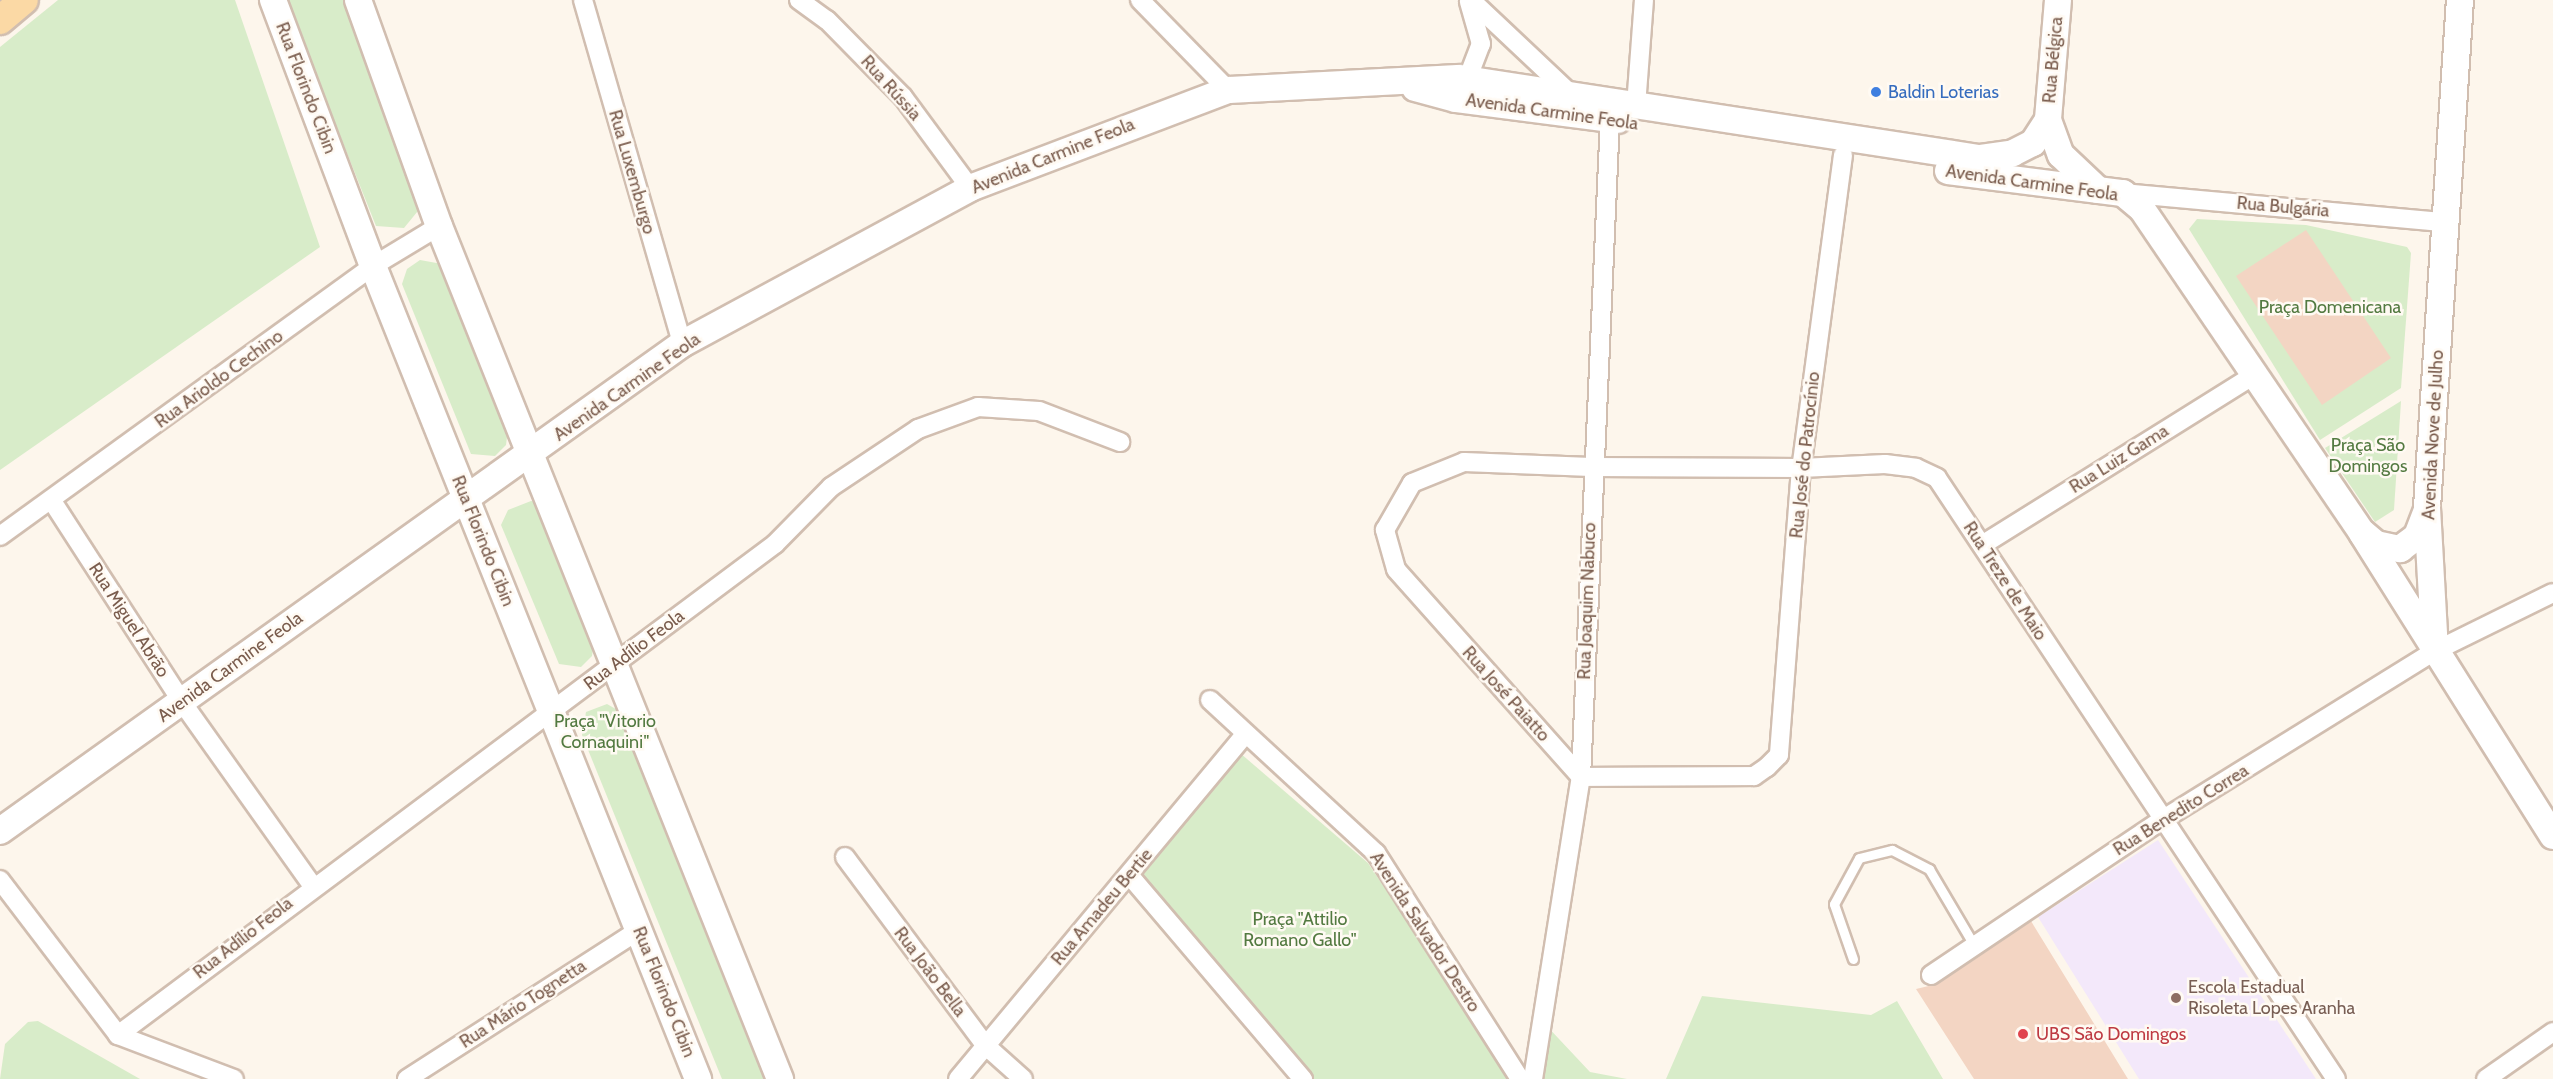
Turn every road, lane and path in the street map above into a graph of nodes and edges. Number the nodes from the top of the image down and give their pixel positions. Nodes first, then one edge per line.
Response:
1 (24, 0) edge
2 (273, 0) edge
3 (358, 0) edge
4 (583, 0) edge
5 (799, 0) edge
6 (1140, 0) edge
7 (1470, 0) edge
8 (1644, 0) edge
9 (2058, 0) edge
10 (2460, 0) edge
11 (0, 20) edge
12 (1467, 80) junction
13 (1394, 82) junction
14 (1228, 90) junction
15 (1573, 96) junction
16 (1636, 106) junction
17 (1610, 119) junction
18 (2048, 120) junction
19 (1843, 155) junction
20 (1979, 159) joint
21 (970, 188) junction
22 (2098, 190) junction
23 (2123, 193) junction
24 (2444, 222) junction
25 (439, 226) junction
26 (373, 266) junction
27 (682, 344) junction
28 (2256, 374) junction
29 (1120, 441) dead end
30 (534, 453) junction
31 (1464, 462) joint
32 (1591, 468) junction
33 (1801, 468) junction
34 (52, 501) junction
35 (466, 501) junction
36 (2427, 507) junction
37 (2362, 533) junction
38 (0, 536) edge
39 (1982, 545) junction
40 (2553, 593) edge
41 (2435, 651) junction
42 (616, 664) junction
43 (1209, 700) dead end
44 (182, 702) junction
45 (552, 711) junction
46 (1245, 735) junction
47 (1581, 777) junction
48 (2162, 820) junction
49 (0, 831) edge
50 (2553, 836) edge
51 (845, 857) dead end
52 (1130, 876) junction
53 (0, 880) edge
54 (312, 885) junction
55 (639, 930) junction
56 (1974, 945) junction
57 (1854, 959) dead end
58 (1931, 975) dead end
59 (2553, 1032) edge
60 (118, 1035) junction
61 (985, 1045) junction
62 (234, 1079) edge
63 (408, 1079) edge
64 (699, 1079) edge
65 (780, 1079) edge
66 (958, 1079) edge
67 (1023, 1079) edge
68 (1303, 1079) edge
69 (1520, 1079) edge
70 (1533, 1079) edge
71 (2336, 1079) edge
72 (2486, 1079) edge

1 - 11 main road
2 - 26 main road, Rua Florindo Cibin
3 - 25 main road
4 - 27 street, Rua Luxemburgo
5 - 21 street, Rua Rússia
6 - 14 street
7 - 12 street
7 - 15 street
8 - 16 street
9 - 18 main road, Rua Bélgica
10 - 24 main road, Avenida Nove de Julho
12 - 13 main road, Avenida Carmine Feola
12 - 15 main road, Avenida Carmine Feola
13 - 14 main road, Avenida Carmine Feola
13 - 17 main road, Avenida Carmine Feola
14 - 21 main road, Avenida Carmine Feola
15 - 16 main road, Avenida Carmine Feola
16 - 20 main road, Avenida Carmine Feola
17 - 19 main road, Avenida Carmine Feola
17 - 32 street, Rua Joaquim Nabuco
18 - 20 main road, Rua Bélgica
18 - 22 main road, Rua Bélgica
19 - 22 main road, Avenida Carmine Feola
19 - 33 street, Rua José do Patrocínio
21 - 27 main road, Avenida Carmine Feola
22 - 23 main road, Avenida Carmine Feola
23 - 24 street, Rua Bulgária
23 - 28 main road, Avenida Carmine Feola
24 - 36 main road, Avenida Nove de Julho
25 - 26 street, Rua Arioldo Cechino
25 - 30 main road
26 - 34 street, Rua Arioldo Cechino
26 - 35 main road, Rua Florindo Cibin
27 - 30 main road, Avenida Carmine Feola
28 - 37 main road, Avenida Carmine Feola
28 - 39 street, Rua Luiz Gama
29 - 42 street, Rua Adílio Feola
30 - 35 main road, Avenida Carmine Feola
30 - 42 main road
31 - 32 street, Rua Treze de Maio
31 - 47 street, Rua José Paiatto
32 - 33 street, Rua Treze de Maio
32 - 47 street, Rua Joaquim Nabuco
33 - 39 street, Rua Treze de Maio
33 - 47 street, Rua José do Patrocínio
34 - 38 street, Rua Arioldo Cechino
34 - 44 street, Rua Miguel Abrão
35 - 44 main road, Avenida Carmine Feola
35 - 45 main road, Rua Florindo Cibin
36 - 37 main road
36 - 41 main road, Avenida Nove de Julho
37 - 41 main road, Avenida Carmine Feola
39 - 48 street, Rua Treze de Maio
40 - 41 street, Rua Benedito Correa
41 - 48 street, Rua Benedito Correa
41 - 50 main road, Avenida Nove de Julho
42 - 45 street, Rua Adílio Feola
42 - 65 main road
43 - 46 street, Avenida Salvador Destro
44 - 49 main road, Avenida Carmine Feola
44 - 54 street, Rua Miguel Abrão
45 - 54 street, Rua Adílio Feola
45 - 55 main road, Rua Florindo Cibin
46 - 52 street, Rua Amadeu Bertie
46 - 69 street, Avenida Salvador Destro
47 - 70 street, Rua Joaquim Nabuco
48 - 56 street, Rua Benedito Correa
48 - 71 street, Rua Treze de Maio
51 - 61 street, Rua João Bella
52 - 61 street, Rua Amadeu Bertie
52 - 68 street
53 - 60 street
54 - 60 street, Rua Adílio Feola
55 - 63 street, Rua Mário Tognetta
55 - 64 main road, Rua Florindo Cibin
56 - 57 lane
56 - 58 street, Rua Benedito Correa
59 - 72 street
60 - 62 street
61 - 66 street, Rua Amadeu Bertie
61 - 67 street, Rua João Bella

